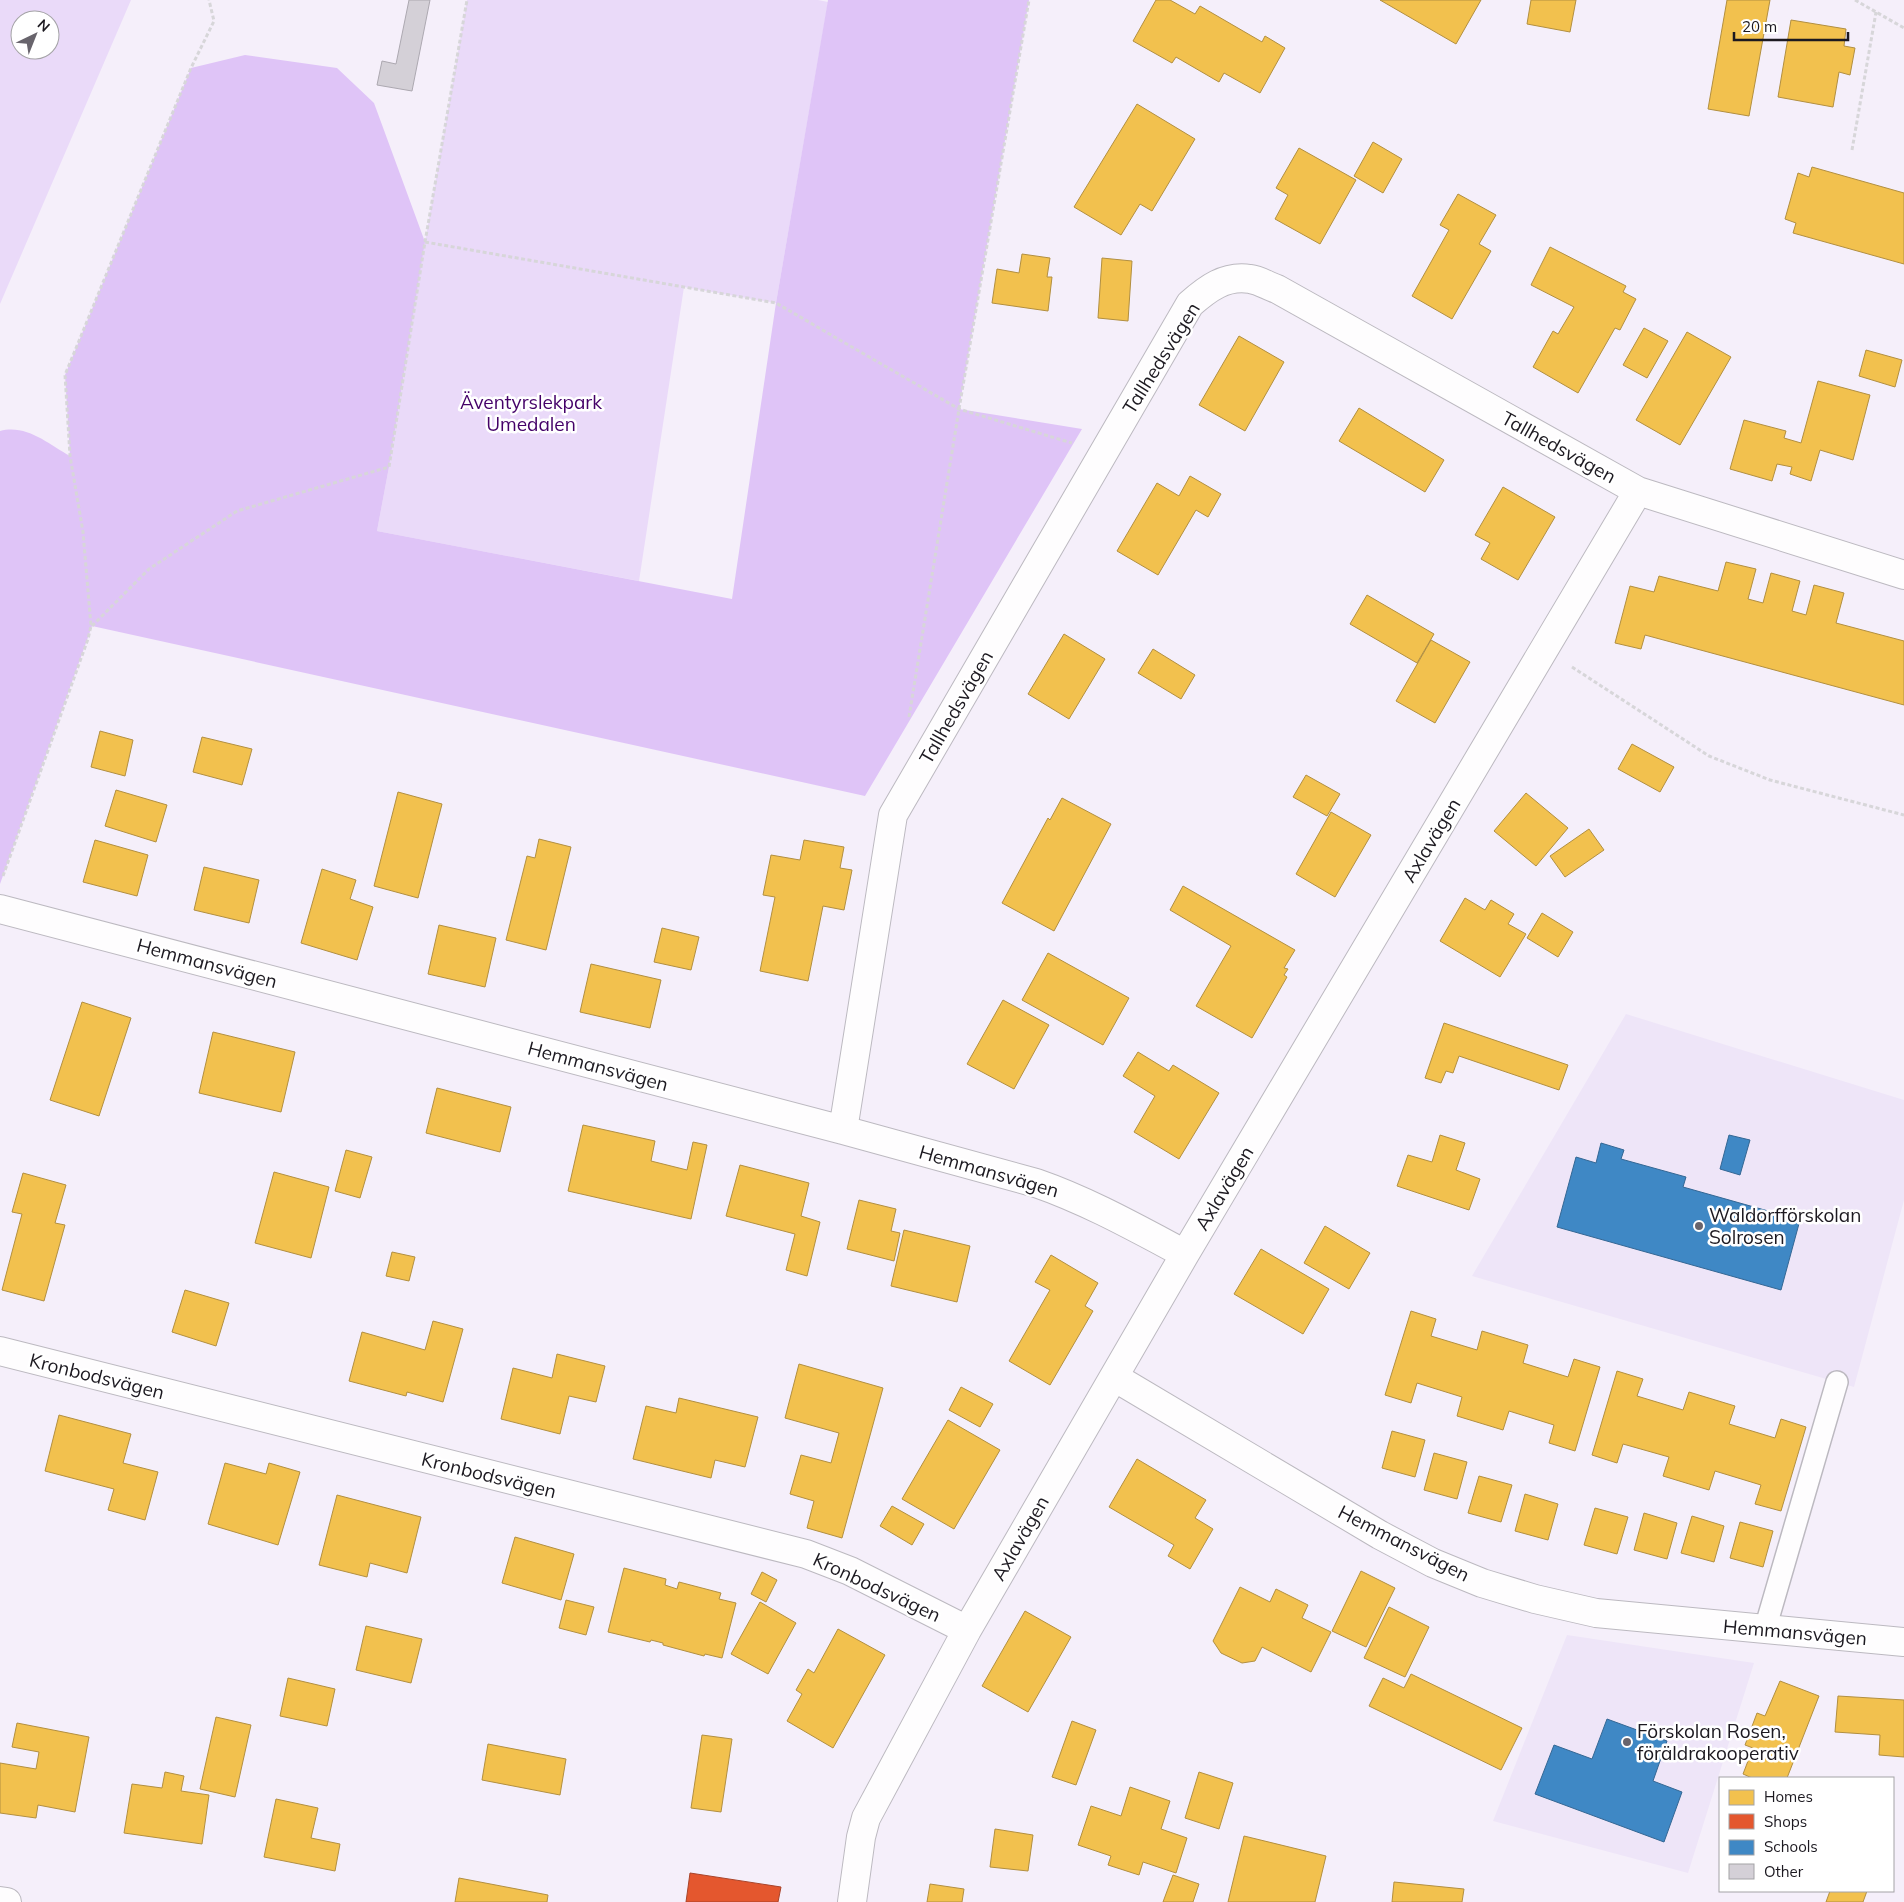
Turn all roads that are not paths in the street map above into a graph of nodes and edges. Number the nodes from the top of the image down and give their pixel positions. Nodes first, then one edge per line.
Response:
1 (1638, 491) junction
2 (1904, 574) edge
3 (0, 908) edge
4 (843, 1130) junction
5 (1185, 1254) junction
6 (0, 1351) edge
7 (1114, 1377) junction
8 (1837, 1382) dead end
9 (1765, 1629) junction
10 (967, 1630) junction
11 (1904, 1642) edge
12 (0, 1901) edge
13 (8, 1902) edge
14 (852, 1902) edge

1 - 2 street, Tallhedsvägen
1 - 4 street, Tallhedsvägen
1 - 5 street, Axlavägen
3 - 4 street, Hemmansvägen
4 - 5 street, Hemmansvägen
5 - 7 street, Axlavägen
6 - 10 street, Kronbodsvägen
7 - 9 street, Hemmansvägen
7 - 10 street, Axlavägen
8 - 9 lane
9 - 11 street, Hemmansvägen
10 - 14 street, Axlavägen
12 - 13 street

